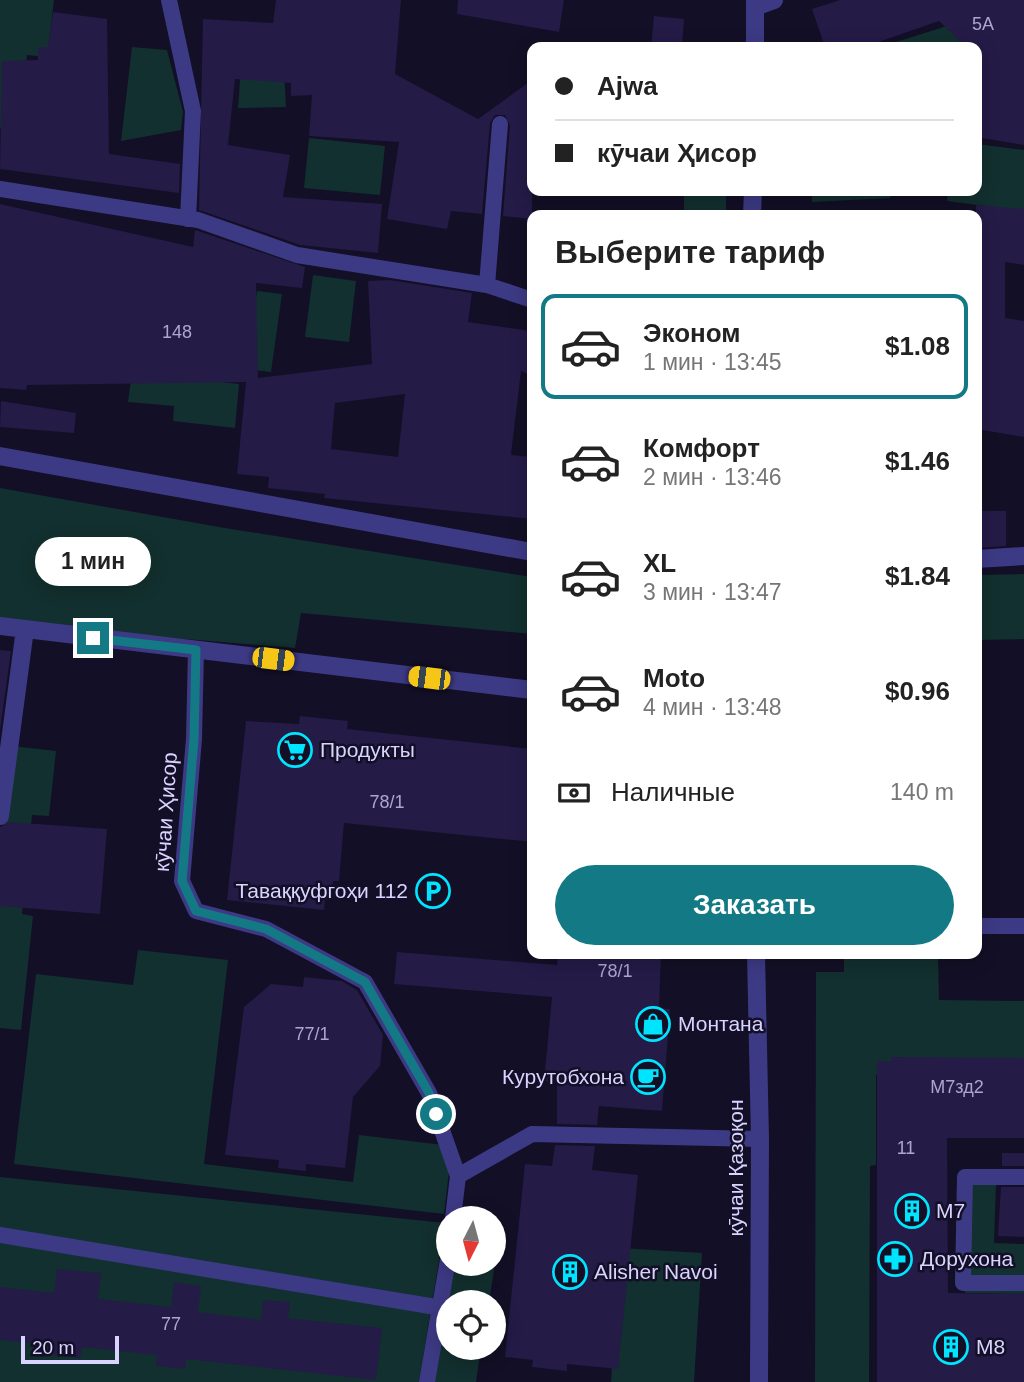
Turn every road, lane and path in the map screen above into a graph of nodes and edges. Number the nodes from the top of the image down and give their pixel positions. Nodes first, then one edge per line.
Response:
1 (169, 0) edge
2 (774, 0) edge
3 (754, 2) edge
4 (755, 42) edge
5 (499, 124) dead end
6 (0, 189) edge
7 (188, 219) junction
8 (487, 285) junction
9 (527, 298) edge
10 (0, 456) edge
11 (527, 551) edge
12 (1024, 556) edge
13 (982, 559) edge
14 (0, 626) edge
15 (25, 629) junction
16 (196, 650) junction
17 (527, 689) edge
18 (0, 816) edge
19 (982, 926) edge
20 (1024, 926) edge
21 (756, 959) edge
22 (760, 1139) junction
23 (458, 1176) junction
24 (1024, 1177) edge
25 (454, 1206) edge
26 (0, 1235) edge
27 (1024, 1283) edge
28 (436, 1307) edge
29 (436, 1338) edge
30 (427, 1382) edge
31 (758, 1382) edge

1 - 7 lane
2 - 3 street
3 - 4 street
5 - 8 lane
6 - 7 lane
7 - 8 lane
8 - 9 lane
10 - 11 street
12 - 13 street
14 - 15 street
15 - 16 street
15 - 18 street
16 - 17 street
16 - 23 lane, кӯчаи Ҳисор
19 - 20 lane
21 - 22 street, кӯчаи Қазоқон
22 - 23 lane
22 - 31 street, кӯчаи Қазоқон
23 - 25 lane
24 - 27 lane
26 - 28 lane
29 - 30 lane

